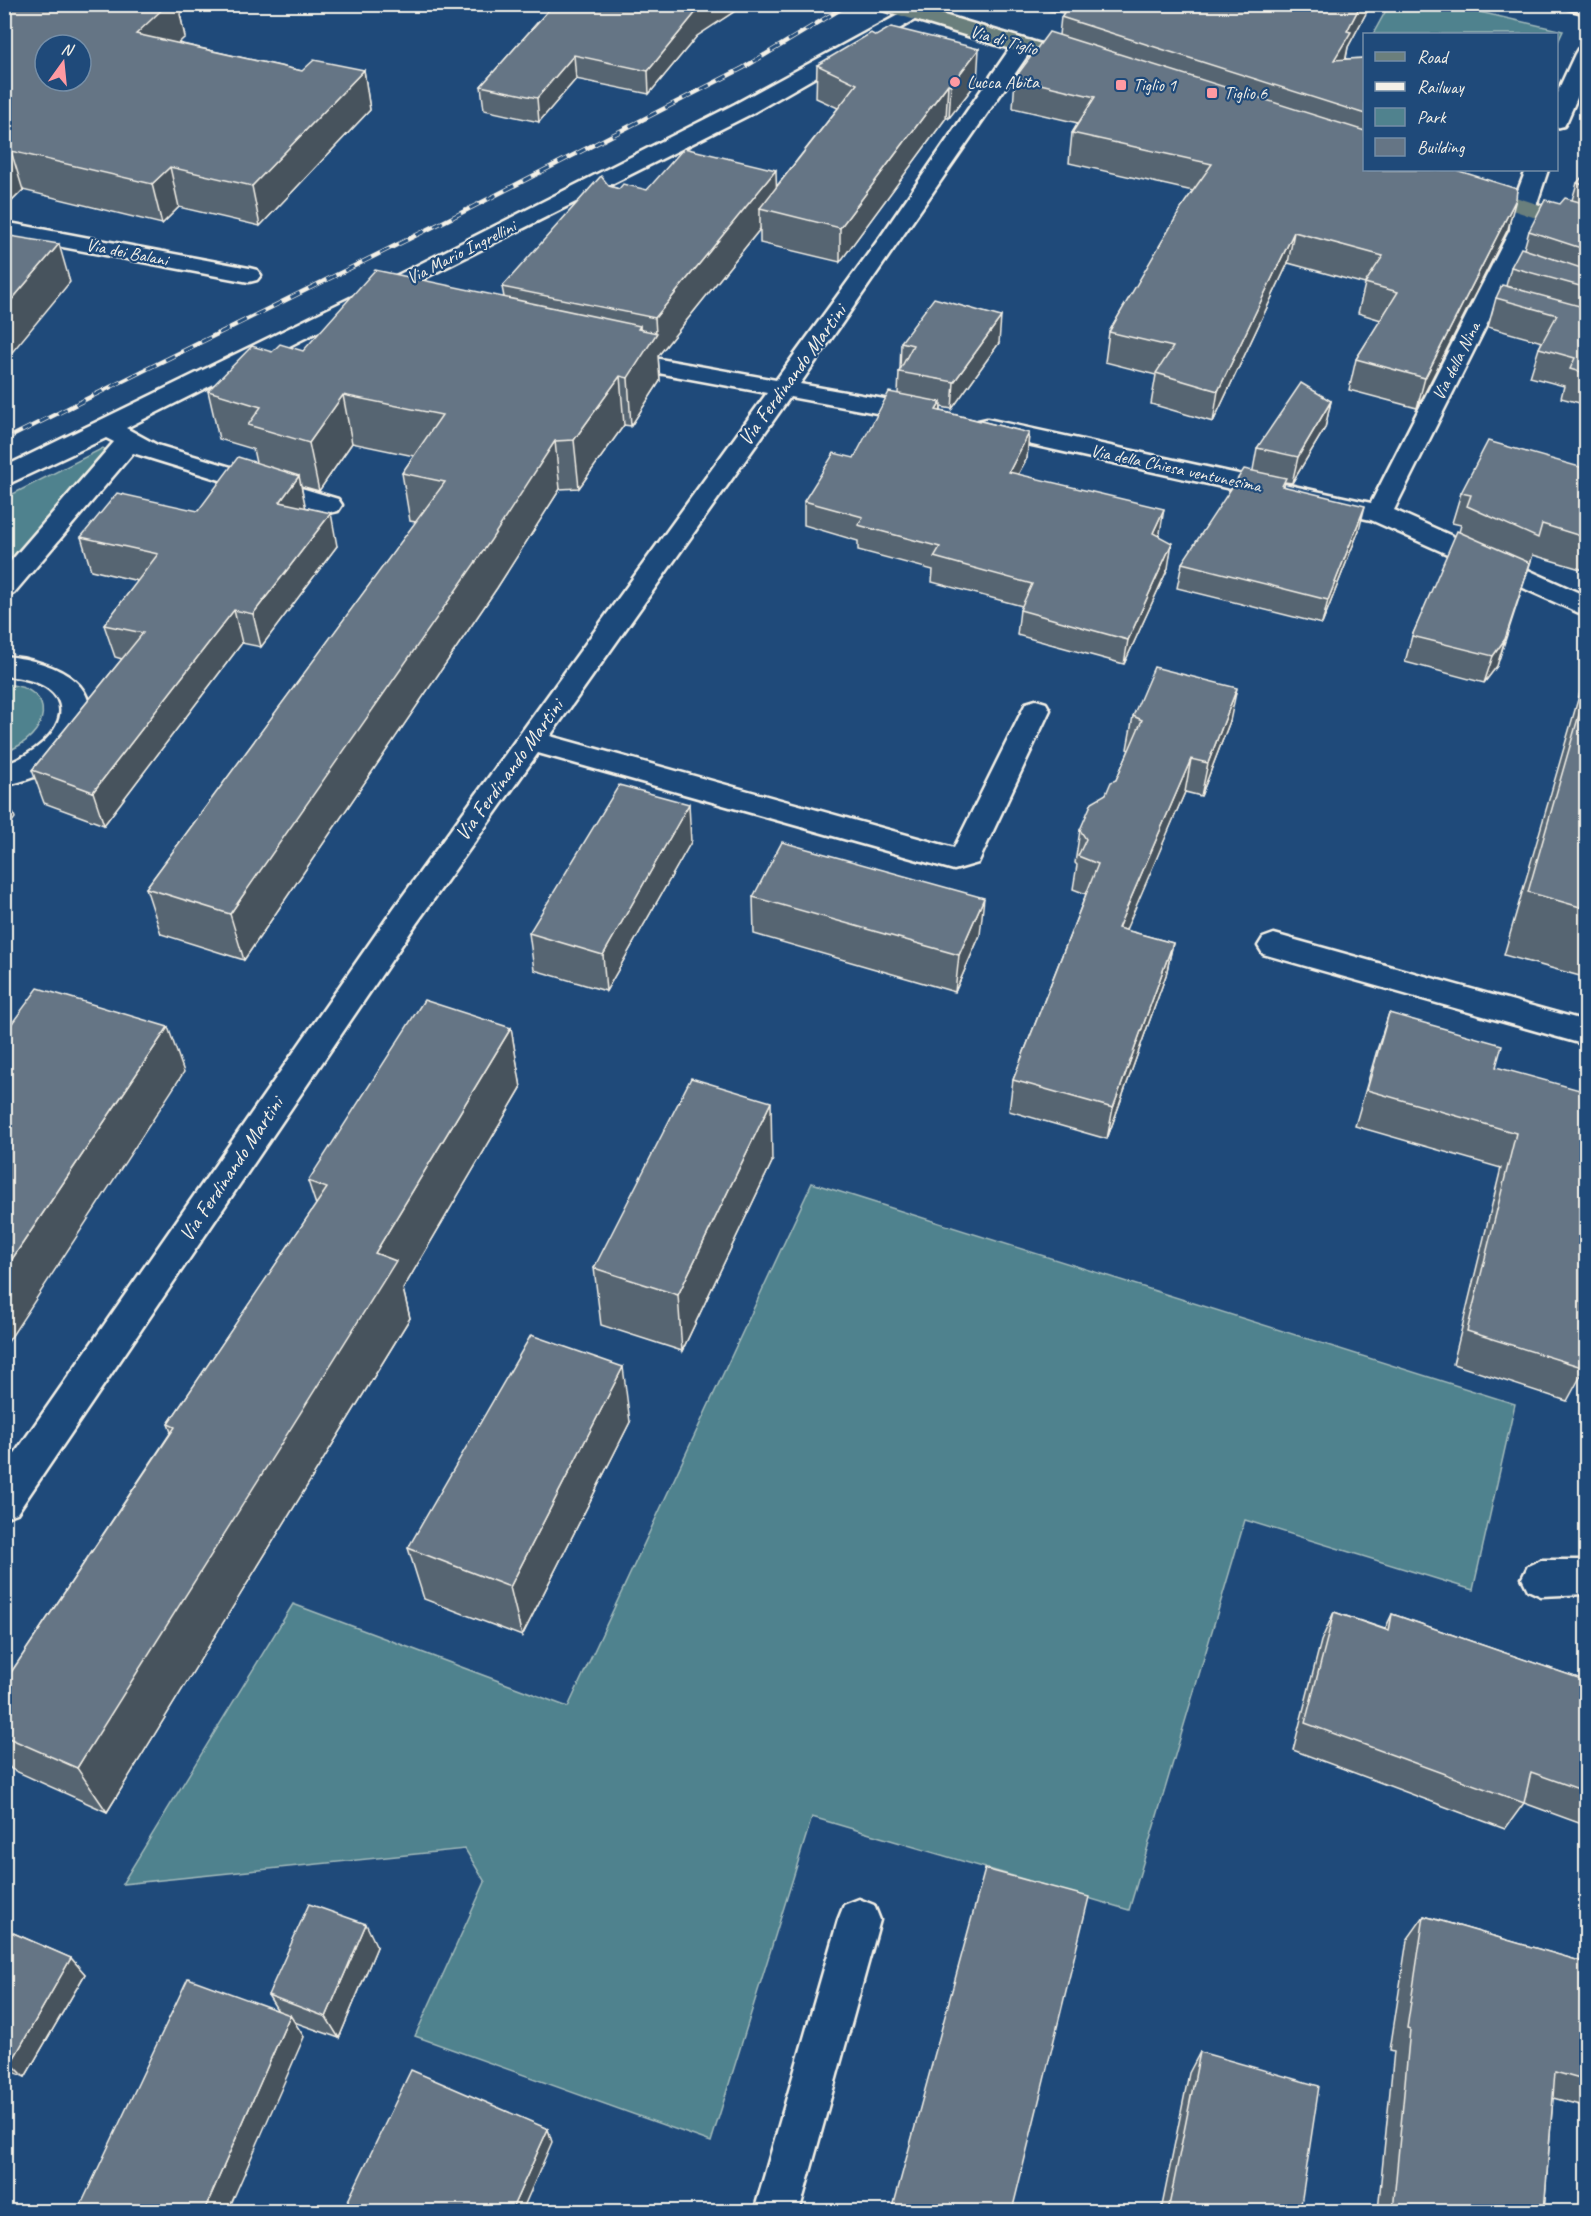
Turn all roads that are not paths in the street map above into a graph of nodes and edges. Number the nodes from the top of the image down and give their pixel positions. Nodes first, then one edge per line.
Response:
1 (883, 4) edge
2 (1572, 4) edge
3 (1587, 8) edge
4 (911, 14) junction
5 (1023, 46) junction
6 (1587, 54) edge
7 (1102, 70) edge
8 (1558, 120) edge
9 (1415, 171) edge
10 (1537, 171) edge
11 (1524, 206) junction
12 (1587, 227) edge
13 (4, 229) edge
14 (249, 275) dead end
15 (358, 303) junction
16 (393, 311) edge
17 (590, 352) edge
18 (784, 387) junction
19 (118, 434) junction
20 (4, 478) edge
21 (329, 505) dead end
22 (1379, 513) junction
23 (4, 587) edge
24 (1587, 607) edge
25 (4, 666) edge
26 (1036, 710) dead end
27 (530, 740) junction
28 (4, 776) edge
29 (1274, 946) dead end
30 (1587, 1033) edge
31 (4, 1501) edge
32 (1587, 1577) edge
33 (1541, 1578) dead end
34 (859, 1920) dead end
35 (776, 2211) edge

1 - 4 main road, Via di Tiglio
2 - 3 street
4 - 5 main road, Via di Tiglio
4 - 15 street, Via Mario Ingrellini
5 - 7 main road, Via di Tiglio
5 - 18 street, Via Ferdinando Martini
6 - 8 street
9 - 11 main road
10 - 11 street, Via della Nina
11 - 12 main road
11 - 22 street, Via della Nina
13 - 14 street, Via dei Balani
15 - 16 street
15 - 19 street, Via Mario Ingrellini
17 - 18 street, Via della Chiesa ventunesima
18 - 22 street, Via della Chiesa ventunesima
18 - 27 street, Via Ferdinando Martini
19 - 20 street, Via Mario Ingrellini
19 - 21 street
19 - 23 street
22 - 24 street, Via della Chiesa ventunesima
25 - 28 street
26 - 27 street
27 - 31 street, Via Ferdinando Martini
29 - 30 street
32 - 33 street
34 - 35 street

